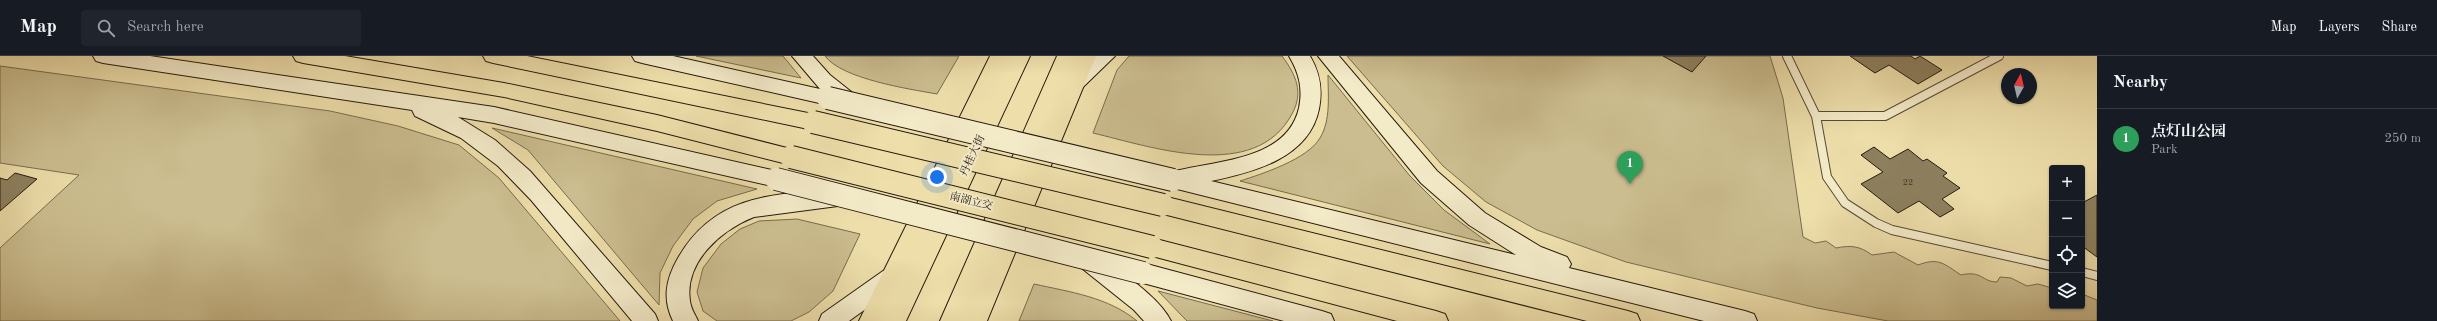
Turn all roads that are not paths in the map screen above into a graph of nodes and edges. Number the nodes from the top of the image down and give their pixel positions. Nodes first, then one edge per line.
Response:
1 (105, 56) edge
2 (303, 56) edge
3 (493, 56) edge
4 (642, 56) edge
5 (802, 56) edge
6 (1000, 56) edge
7 (1020, 56) edge
8 (1067, 56) edge
9 (1086, 56) edge
10 (1105, 56) edge
11 (1299, 56) edge
12 (1328, 56) edge
13 (1787, 56) edge
14 (1999, 56) edge
15 (990, 66) edge
16 (1074, 84) junction
17 (373, 95) junction
18 (852, 103) junction
19 (1816, 116) junction
20 (1174, 180) junction
21 (849, 198) junction
22 (1088, 259) junction
23 (2049, 265) edge
24 (2085, 273) edge
25 (2097, 276) edge
26 (891, 278) junction
27 (986, 295) junction
28 (1637, 295) junction
29 (646, 321) edge
30 (686, 321) edge
31 (832, 321) edge
32 (870, 321) edge
33 (894, 321) edge
34 (952, 321) edge
35 (975, 321) edge
36 (987, 321) edge
37 (1159, 321) edge
38 (1322, 321) edge
39 (1436, 321) edge
40 (1628, 321) edge
41 (1745, 321) edge

1 - 17 street
2 - 39 main road, 南湖立交, bridge
3 - 40 main road, bridge
4 - 18 street, bridge
5 - 18 street
6 - 15 main road
7 - 33 main road, 丹桂大街
8 - 34 main road
9 - 16 main road
10 - 16 street
11 - 20 street
12 - 28 street
13 - 19 lane
14 - 19 lane
15 - 26 main road
16 - 27 main road
17 - 21 street, bridge
17 - 29 street
18 - 20 street, bridge
19 - 23 lane
20 - 28 street
21 - 22 street, bridge
21 - 30 street
22 - 37 street
22 - 38 street, bridge
24 - 25 lane
26 - 31 street
26 - 32 main road
27 - 35 main road
27 - 36 street
28 - 41 street

